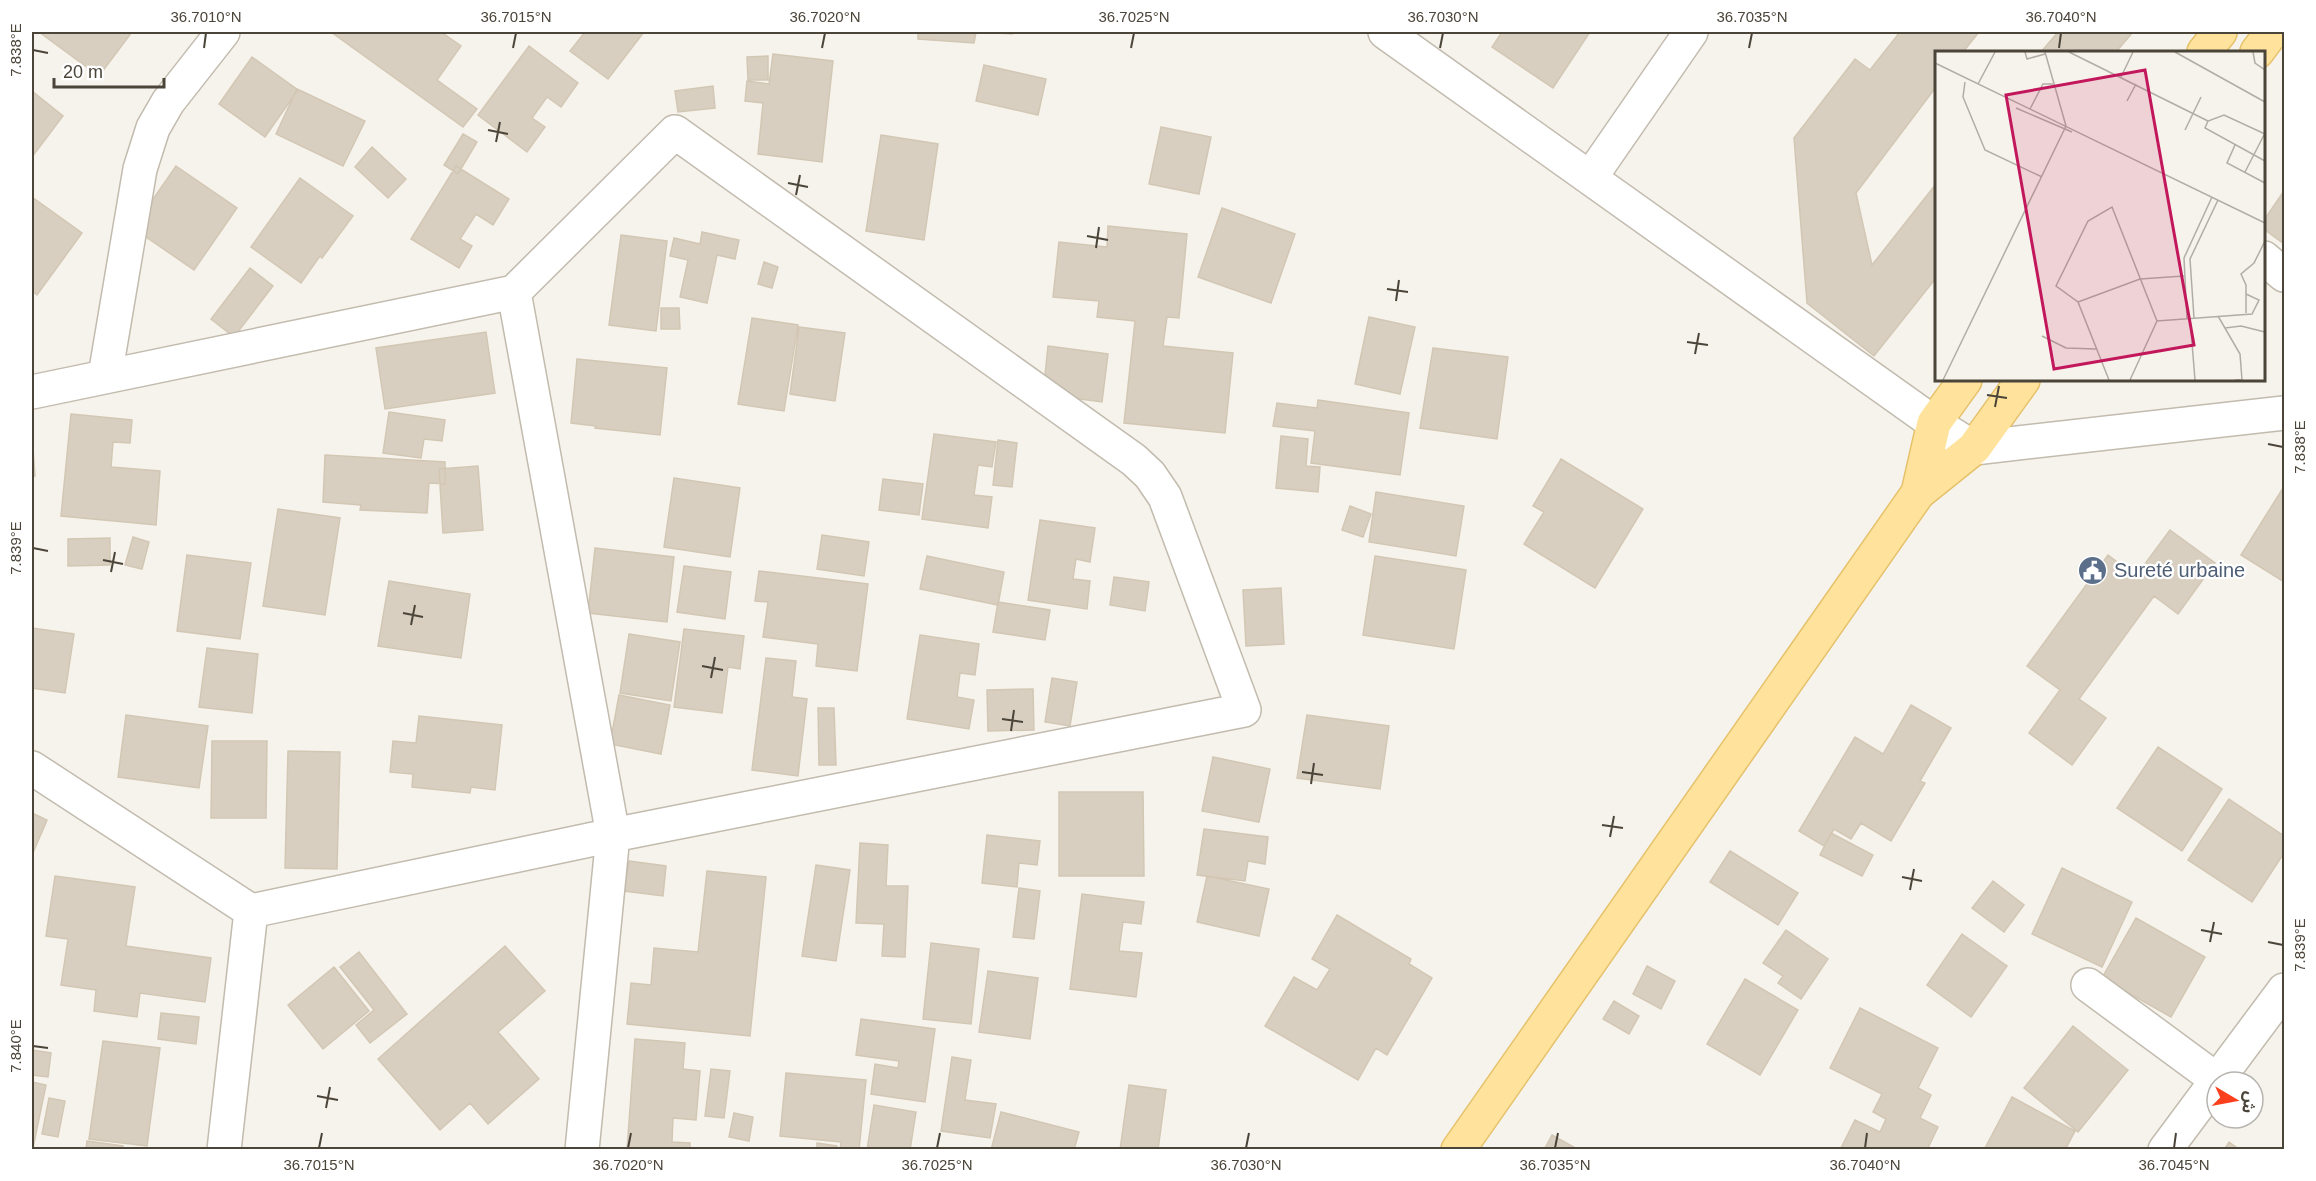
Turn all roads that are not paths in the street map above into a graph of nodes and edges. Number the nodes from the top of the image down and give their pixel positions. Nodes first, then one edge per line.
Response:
1 (223, 32) edge
2 (1385, 32) edge
3 (1691, 32) edge
4 (2220, 32) edge
5 (2272, 32) edge
6 (2205, 51) edge
7 (2258, 51) edge
8 (1590, 178) junction
9 (2265, 259) edge
10 (2284, 275) edge
11 (514, 292) junction
12 (105, 376) junction
13 (1964, 381) edge
14 (2022, 381) edge
15 (32, 392) edge
16 (2284, 413) edge
17 (1934, 423) junction
18 (1974, 448) junction
19 (1918, 492) junction
20 (32, 768) edge
21 (613, 835) junction
22 (251, 911) junction
23 (2088, 985) dead end
24 (2284, 990) edge
25 (2224, 1070) edge
26 (2205, 1071) edge
27 (2205, 1096) edge
28 (224, 1149) edge
29 (582, 1149) edge
30 (1458, 1149) edge
31 (2165, 1149) edge

1 - 12 street
2 - 8 street
3 - 8 street
4 - 6 main road
5 - 7 main road
8 - 17 street
9 - 10 street
11 - 12 street
11 - 21 street
11 - 21 street
12 - 15 street
13 - 17 main road
14 - 18 main road
16 - 18 street
17 - 18 street
17 - 19 main road
18 - 19 main road
19 - 30 main road
20 - 22 street
21 - 22 street
21 - 29 street
22 - 28 street
23 - 26 street
24 - 25 street
27 - 31 street

